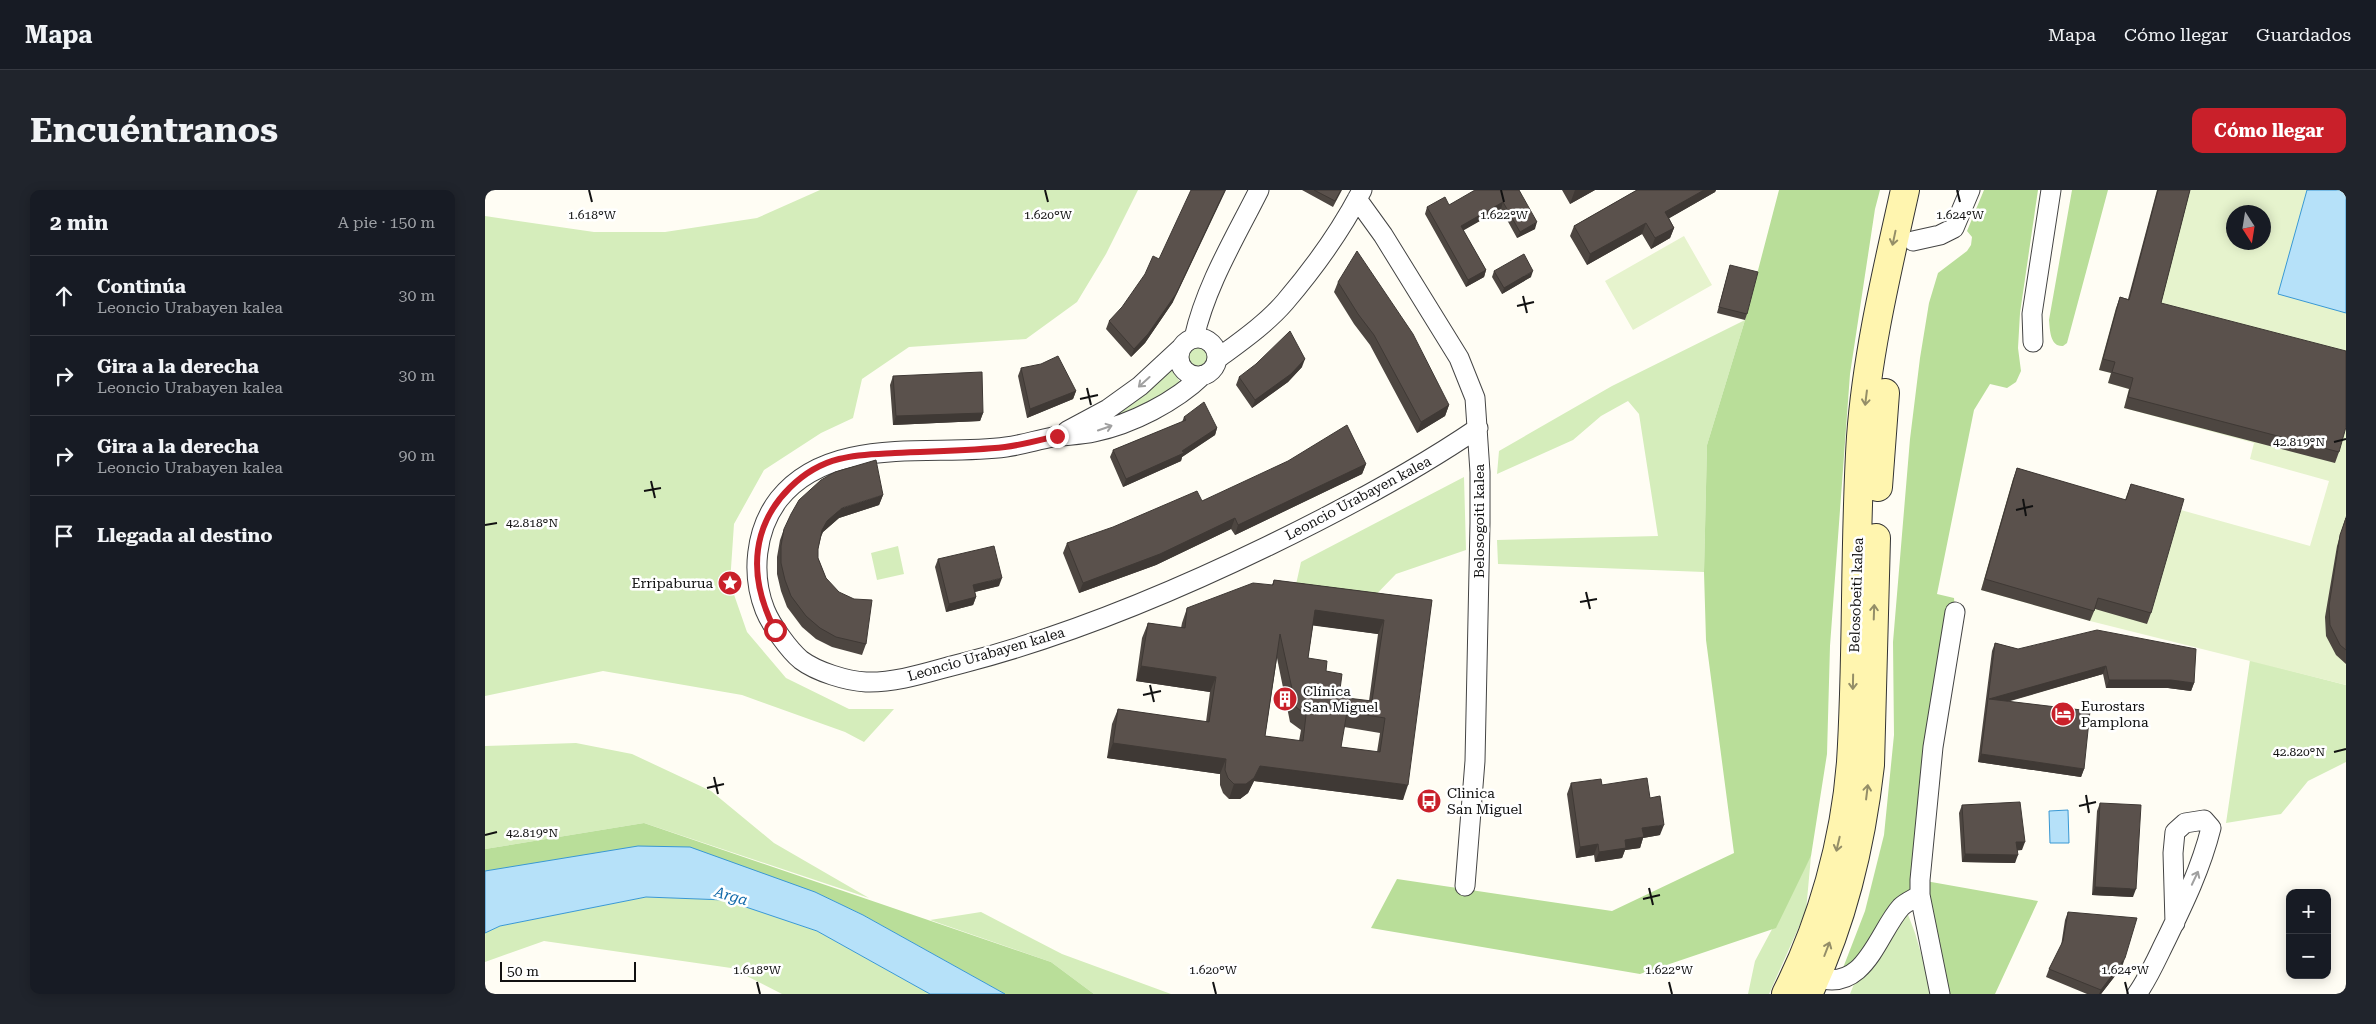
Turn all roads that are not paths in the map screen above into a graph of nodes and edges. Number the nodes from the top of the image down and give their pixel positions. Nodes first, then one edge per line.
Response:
1 (1259, 190) edge
2 (1905, 190) edge
3 (1924, 190) edge
4 (1971, 190) edge
5 (2051, 190) edge
6 (1360, 194) edge
7 (1913, 241) junction
8 (2033, 342) dead end
9 (1187, 344) junction
10 (1217, 359) junction
11 (1203, 375) junction
12 (1478, 428) junction
13 (1057, 436) junction
14 (1955, 612) dead end
15 (1465, 886) dead end
16 (1920, 895) junction
17 (2175, 923) junction
18 (1812, 985) edge
19 (1857, 991) edge
20 (1786, 994) edge
21 (1940, 994) edge
22 (2137, 994) edge

1 - 9 street
2 -> 20 main road, Belosobeiti kalea
3 - 7 main road, Belosobeiti kalea
4 - 7 street
5 - 8 street
6 - 10 street
6 - 12 street, Belosogoiti kalea
18 -> 7 main road, Belosobeiti kalea
9 - 10 street
9 - 11 street
9 -> 13 street, Leoncio Urabayen kalea
10 - 11 street
13 -> 11 street, Leoncio Urabayen kalea
12 - 13 street, Leoncio Urabayen kalea
12 - 15 street, Belosogoiti kalea
14 - 16 street
16 - 18 street, Belosobeiti kalea
16 - 19 street
16 - 21 street
17 -> 17 street
17 - 22 street

